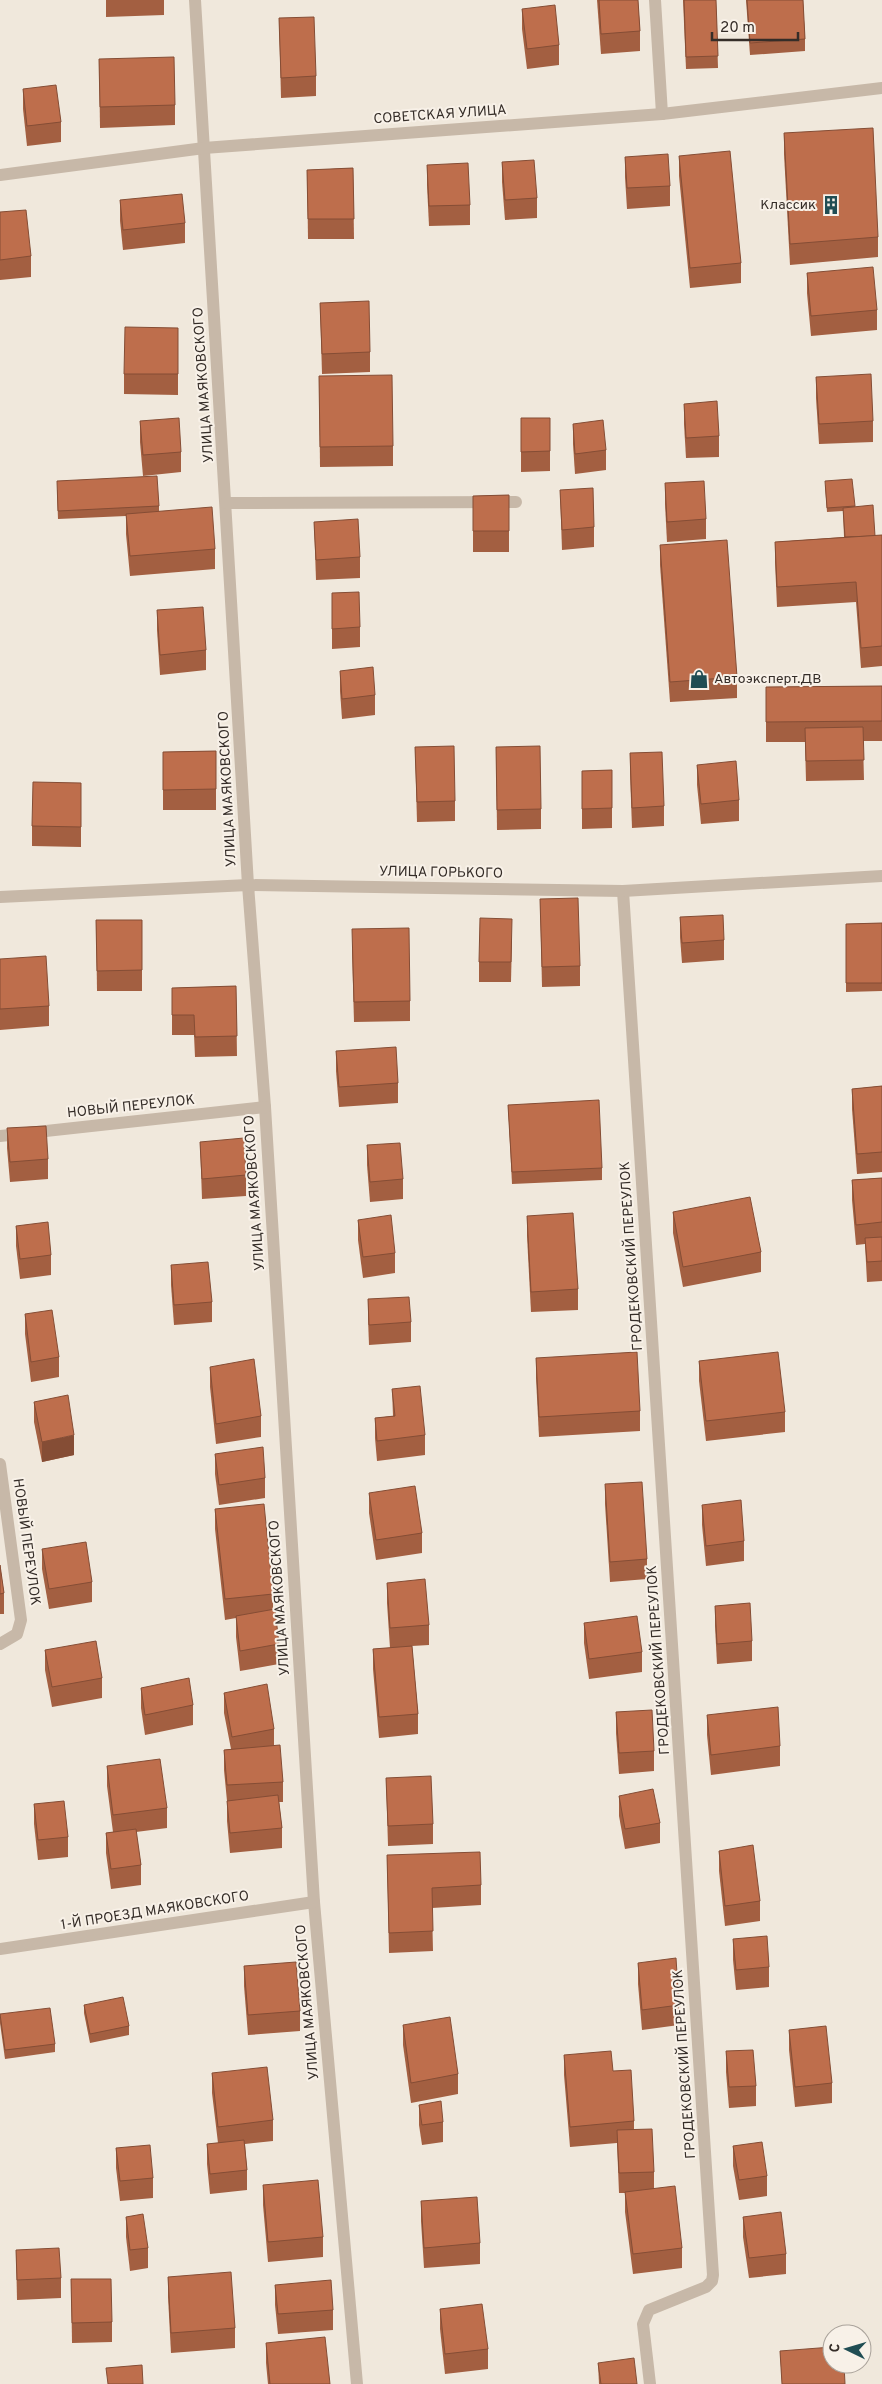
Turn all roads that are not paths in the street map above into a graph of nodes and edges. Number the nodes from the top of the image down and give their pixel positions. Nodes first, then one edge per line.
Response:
1 (195, 0) edge
2 (655, 0) edge
3 (882, 88) edge
4 (662, 114) junction
5 (204, 148) junction
6 (0, 175) edge
7 (516, 502) dead end
8 (226, 503) junction
9 (882, 876) edge
10 (248, 884) junction
11 (623, 891) junction
12 (0, 896) edge
13 (265, 1107) junction
14 (0, 1136) edge
15 (0, 1464) edge
16 (0, 1644) edge
17 (314, 1902) junction
18 (0, 1949) edge
19 (357, 2384) edge
20 (650, 2384) edge

1 - 5 street, УЛИЦА МАЯКОВСКОГО
2 - 4 street
3 - 4 street, СОВЕТСКАЯ УЛИЦА
4 - 5 street, СОВЕТСКАЯ УЛИЦА
5 - 6 street, СОВЕТСКАЯ УЛИЦА
5 - 8 street, УЛИЦА МАЯКОВСКОГО
7 - 8 street
8 - 10 street, УЛИЦА МАЯКОВСКОГО
9 - 11 street, УЛИЦА ГОРЬКОГО
10 - 11 street, УЛИЦА ГОРЬКОГО
10 - 12 street, УЛИЦА ГОРЬКОГО
10 - 13 street, УЛИЦА МАЯКОВСКОГО
11 - 20 street, ГРОДЕКОВСКИЙ ПЕРЕУЛОК
13 - 14 street, НОВЫЙ ПЕРЕУЛОК
13 - 17 street, УЛИЦА МАЯКОВСКОГО
15 - 16 street, НОВЫЙ ПЕРЕУЛОК
17 - 18 street, 1-Й ПРОЕЗД МАЯКОВСКОГО
17 - 19 street, УЛИЦА МАЯКОВСКОГО

